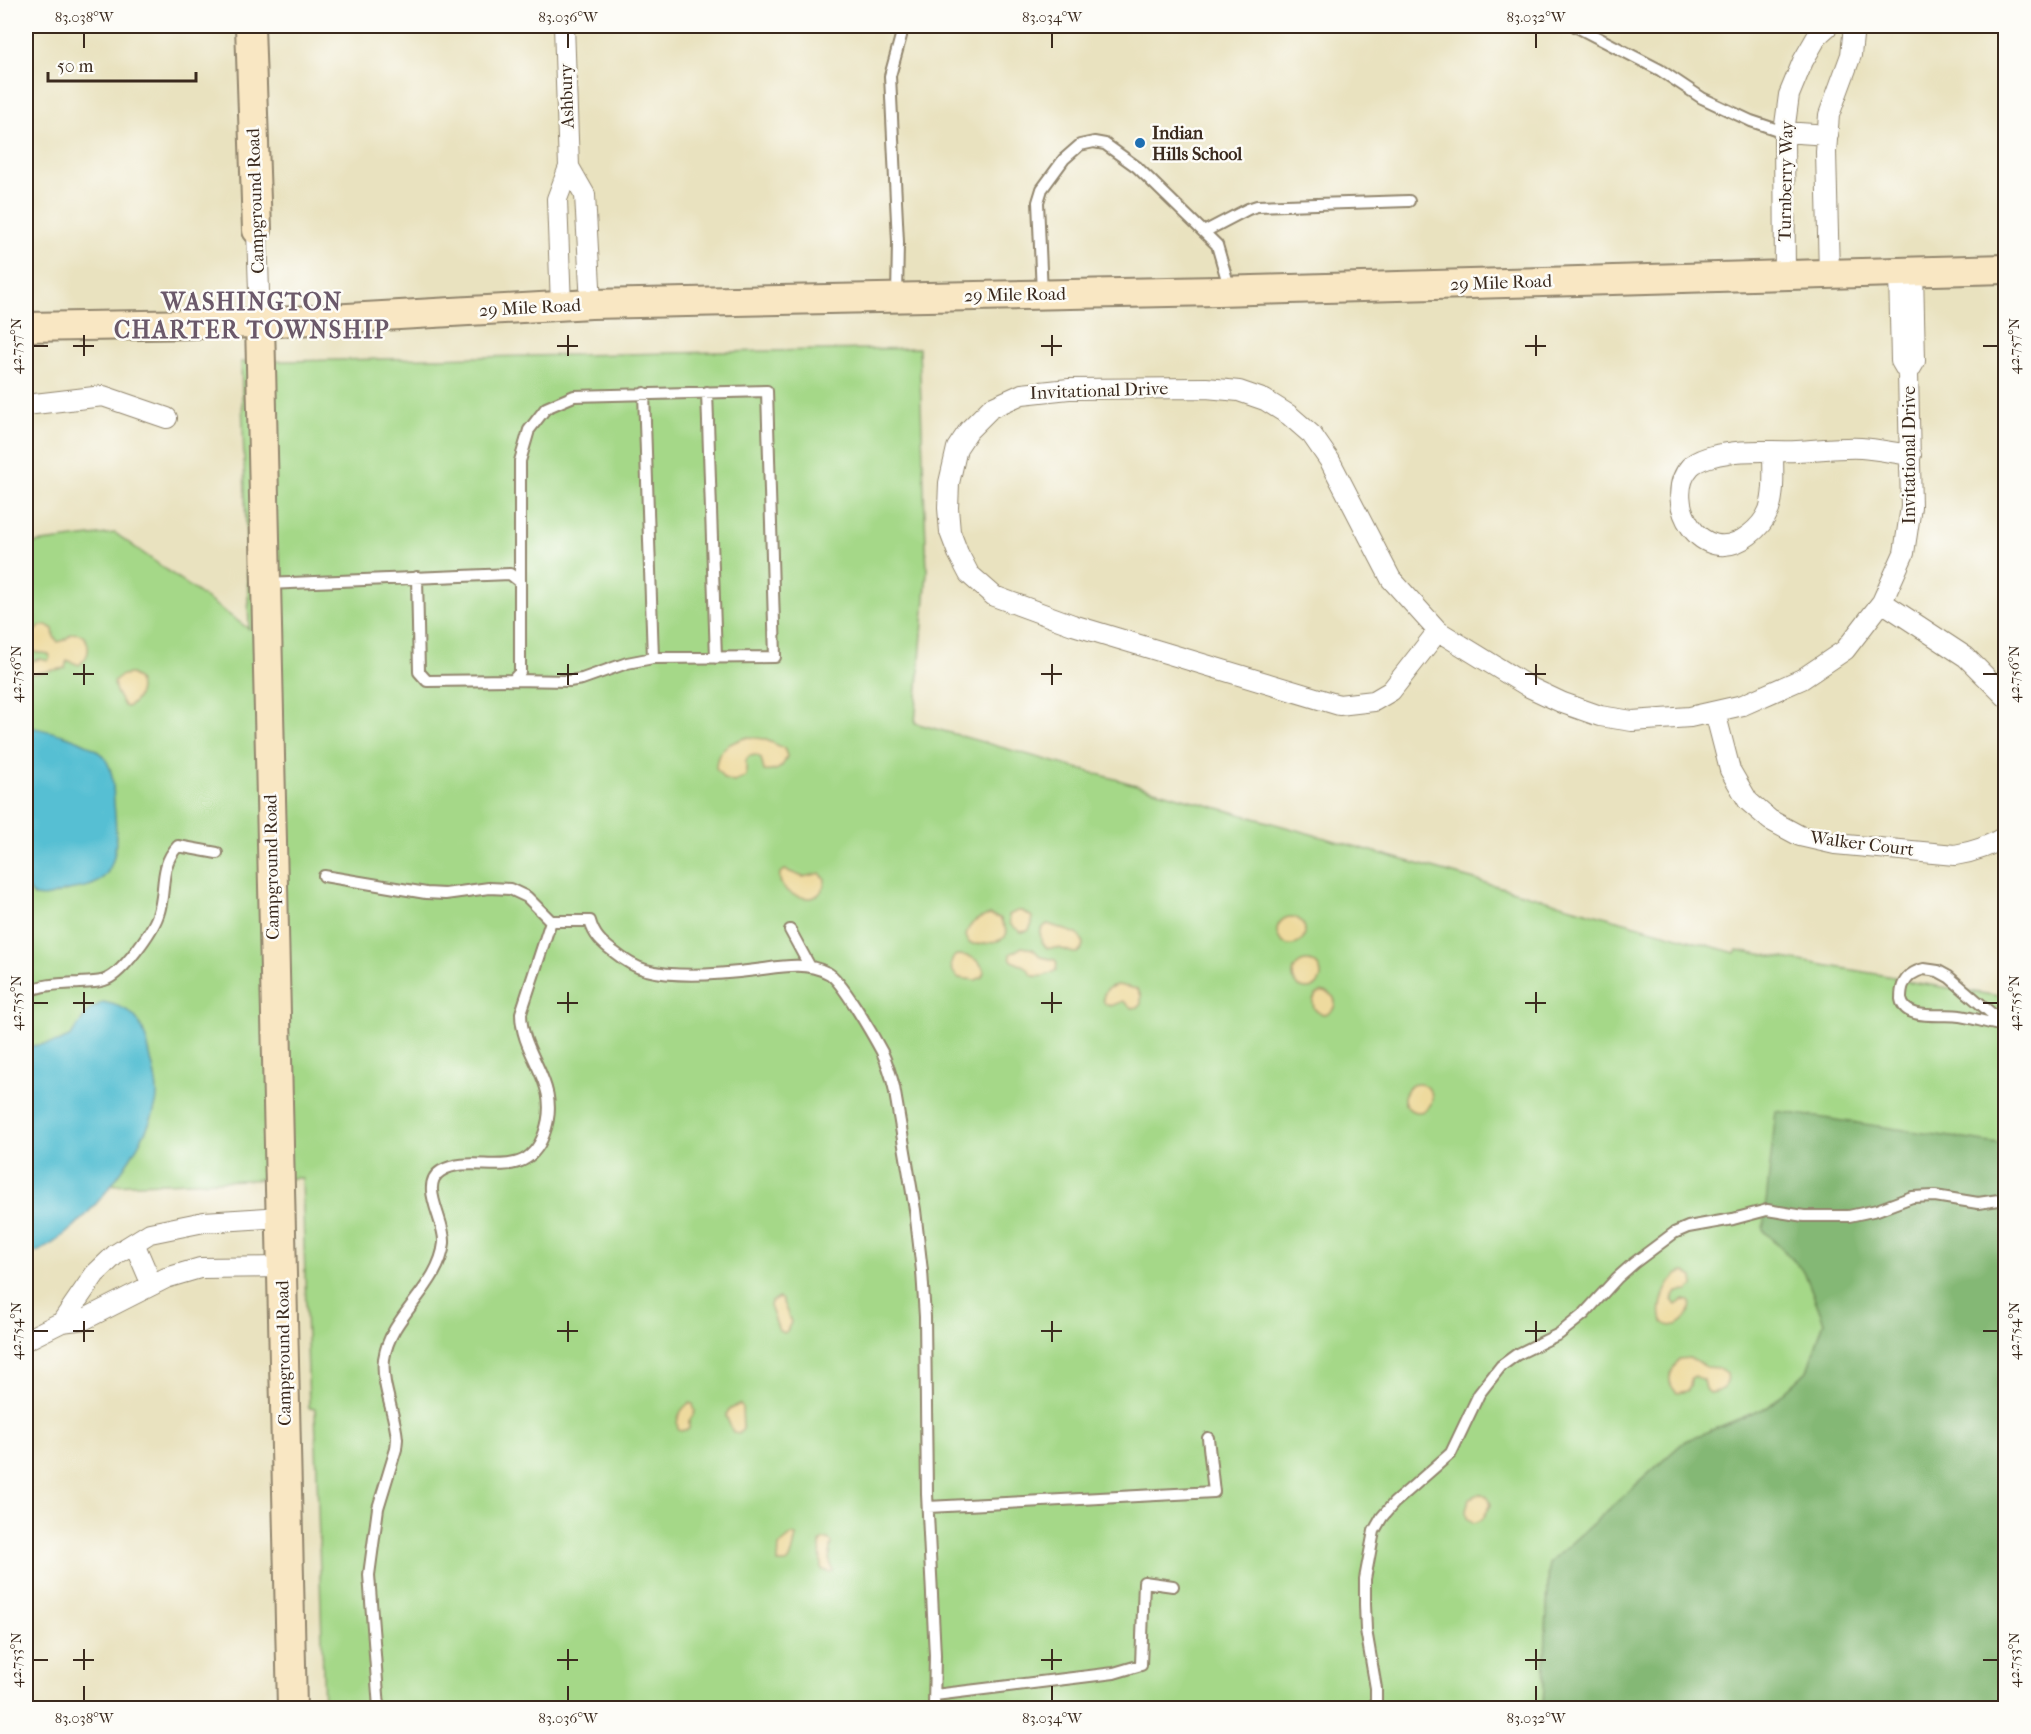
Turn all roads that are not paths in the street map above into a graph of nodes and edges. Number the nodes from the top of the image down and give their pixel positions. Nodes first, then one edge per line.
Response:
1 (250, 26) edge
2 (564, 26) edge
3 (896, 26) edge
4 (1575, 26) edge
5 (1828, 26) edge
6 (1854, 26) edge
7 (1784, 132) junction
8 (1828, 135) junction
9 (569, 167) junction
10 (1409, 201) dead end
11 (257, 230) joint
12 (1204, 232) junction
13 (2006, 269) edge
14 (1906, 272) junction
15 (1829, 274) junction
16 (1785, 275) junction
17 (1230, 290) junction
18 (1042, 294) junction
19 (897, 298) junction
20 (591, 304) junction
21 (561, 306) junction
22 (260, 323) junction
23 (26, 327) edge
24 (707, 392) junction
25 (644, 393) junction
26 (26, 405) edge
27 (166, 418) dead end
28 (1773, 451) junction
29 (1911, 455) junction
30 (417, 577) junction
31 (520, 582) junction
32 (266, 584) junction
33 (1882, 602) junction
34 (1438, 631) junction
35 (652, 658) junction
36 (716, 658) junction
37 (513, 680) junction
38 (2006, 697) edge
39 (1715, 712) junction
40 (2006, 836) edge
41 (217, 853) dead end
42 (324, 876) dead end
43 (551, 921) junction
44 (789, 930) dead end
45 (809, 965) junction
46 (26, 992) edge
47 (2005, 1026) edge
48 (2006, 1199) edge
49 (280, 1217) junction
50 (134, 1243) junction
51 (282, 1267) junction
52 (152, 1285) junction
53 (62, 1322) junction
54 (26, 1340) edge
55 (1208, 1438) dead end
56 (928, 1507) junction
57 (1173, 1586) dead end
58 (935, 1695) junction
59 (292, 1708) edge
60 (379, 1708) edge
61 (934, 1708) edge
62 (1376, 1708) edge

1 - 11 street, Campground Road
2 - 9 street, Ashbury
3 - 19 lane
4 - 7 lane
5 - 7 street, Turnberry Way
6 - 8 street
7 - 8 street
7 - 16 street, Turnberry Way
8 - 15 street
9 - 20 street
9 - 21 street
10 - 12 lane
11 - 22 street, Campground Road
12 - 17 lane
12 - 18 lane
13 - 14 street, 29 Mile Road
14 - 15 street, 29 Mile Road
14 - 29 street, Invitational Drive
15 - 16 street, 29 Mile Road
16 - 17 street, 29 Mile Road
17 - 18 street, 29 Mile Road
18 - 19 street, 29 Mile Road
19 - 20 street, 29 Mile Road
20 - 21 street, 29 Mile Road
21 - 22 street, 29 Mile Road
22 - 23 street, 29 Mile Road
22 - 32 street, Campground Road
24 - 25 lane
24 - 36 lane
24 - 36 lane
25 - 31 lane
25 - 35 lane
26 - 27 street
28 - 28 street
28 - 29 street
29 - 33 street, Invitational Drive
30 - 31 lane
30 - 32 lane
30 - 37 lane
31 - 37 lane
32 - 49 street, Campground Road
33 - 38 street
33 - 39 street, Invitational Drive
34 - 34 street, Invitational Drive
34 - 39 street, Invitational Drive
35 - 36 lane
35 - 37 lane
39 - 40 street, Walker Court
41 - 46 lane
42 - 43 lane
43 - 45 lane
43 - 60 lane
44 - 45 lane
45 - 56 lane
47 - 47 lane
48 - 62 lane
49 - 50 street
49 - 51 street, Campground Road
50 - 52 street
50 - 53 street
51 - 52 street
51 - 59 street, Campground Road
52 - 53 street
53 - 54 street
55 - 56 lane
56 - 58 lane
57 - 58 lane
58 - 61 lane

